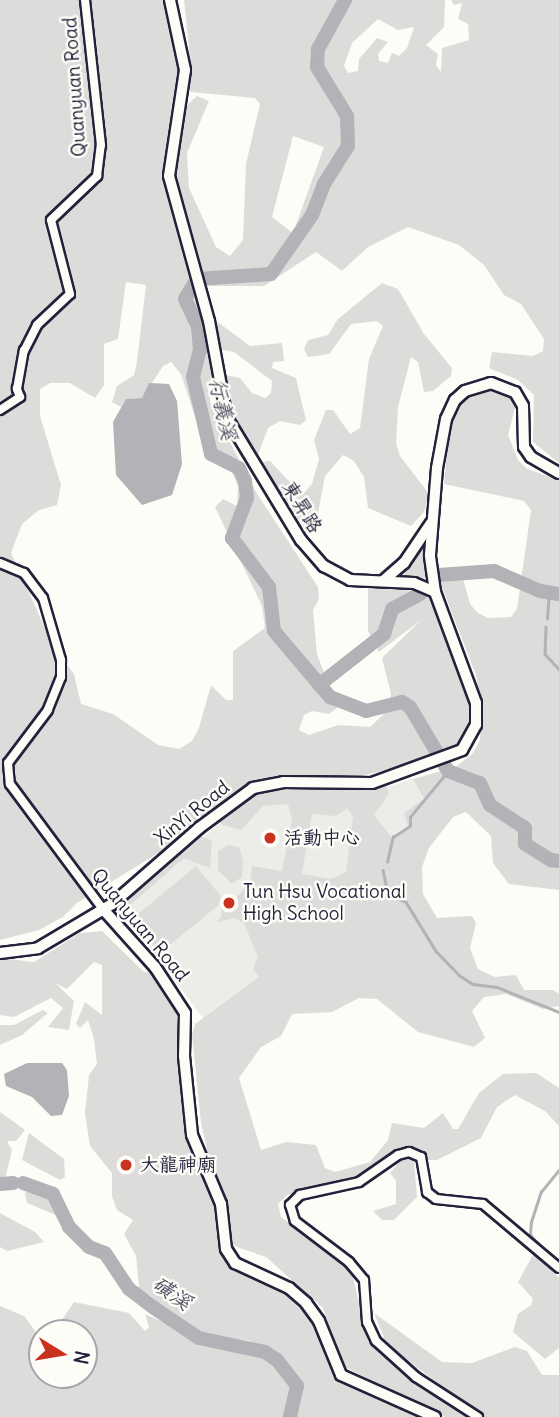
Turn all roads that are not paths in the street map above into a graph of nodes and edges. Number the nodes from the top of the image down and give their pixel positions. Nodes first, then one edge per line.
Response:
1 (85, 0) edge
2 (170, 0) edge
3 (0, 410) edge
4 (559, 473) edge
5 (431, 522) junction
6 (0, 563) edge
7 (383, 582) junction
8 (435, 592) junction
9 (102, 908) junction
10 (0, 953) edge
11 (559, 1268) edge
12 (435, 1417) edge
13 (478, 1417) edge

1 - 3 street, Quanyuan Road
2 - 7 street, 東昇路
4 - 5 street
5 - 7 street
5 - 8 street
6 - 9 street, Quanyuan Road
7 - 8 street, 東昇路
8 - 9 street, XinYi Road
9 - 10 street, XinYi Road
9 - 12 street, Quanyuan Road
11 - 13 street

